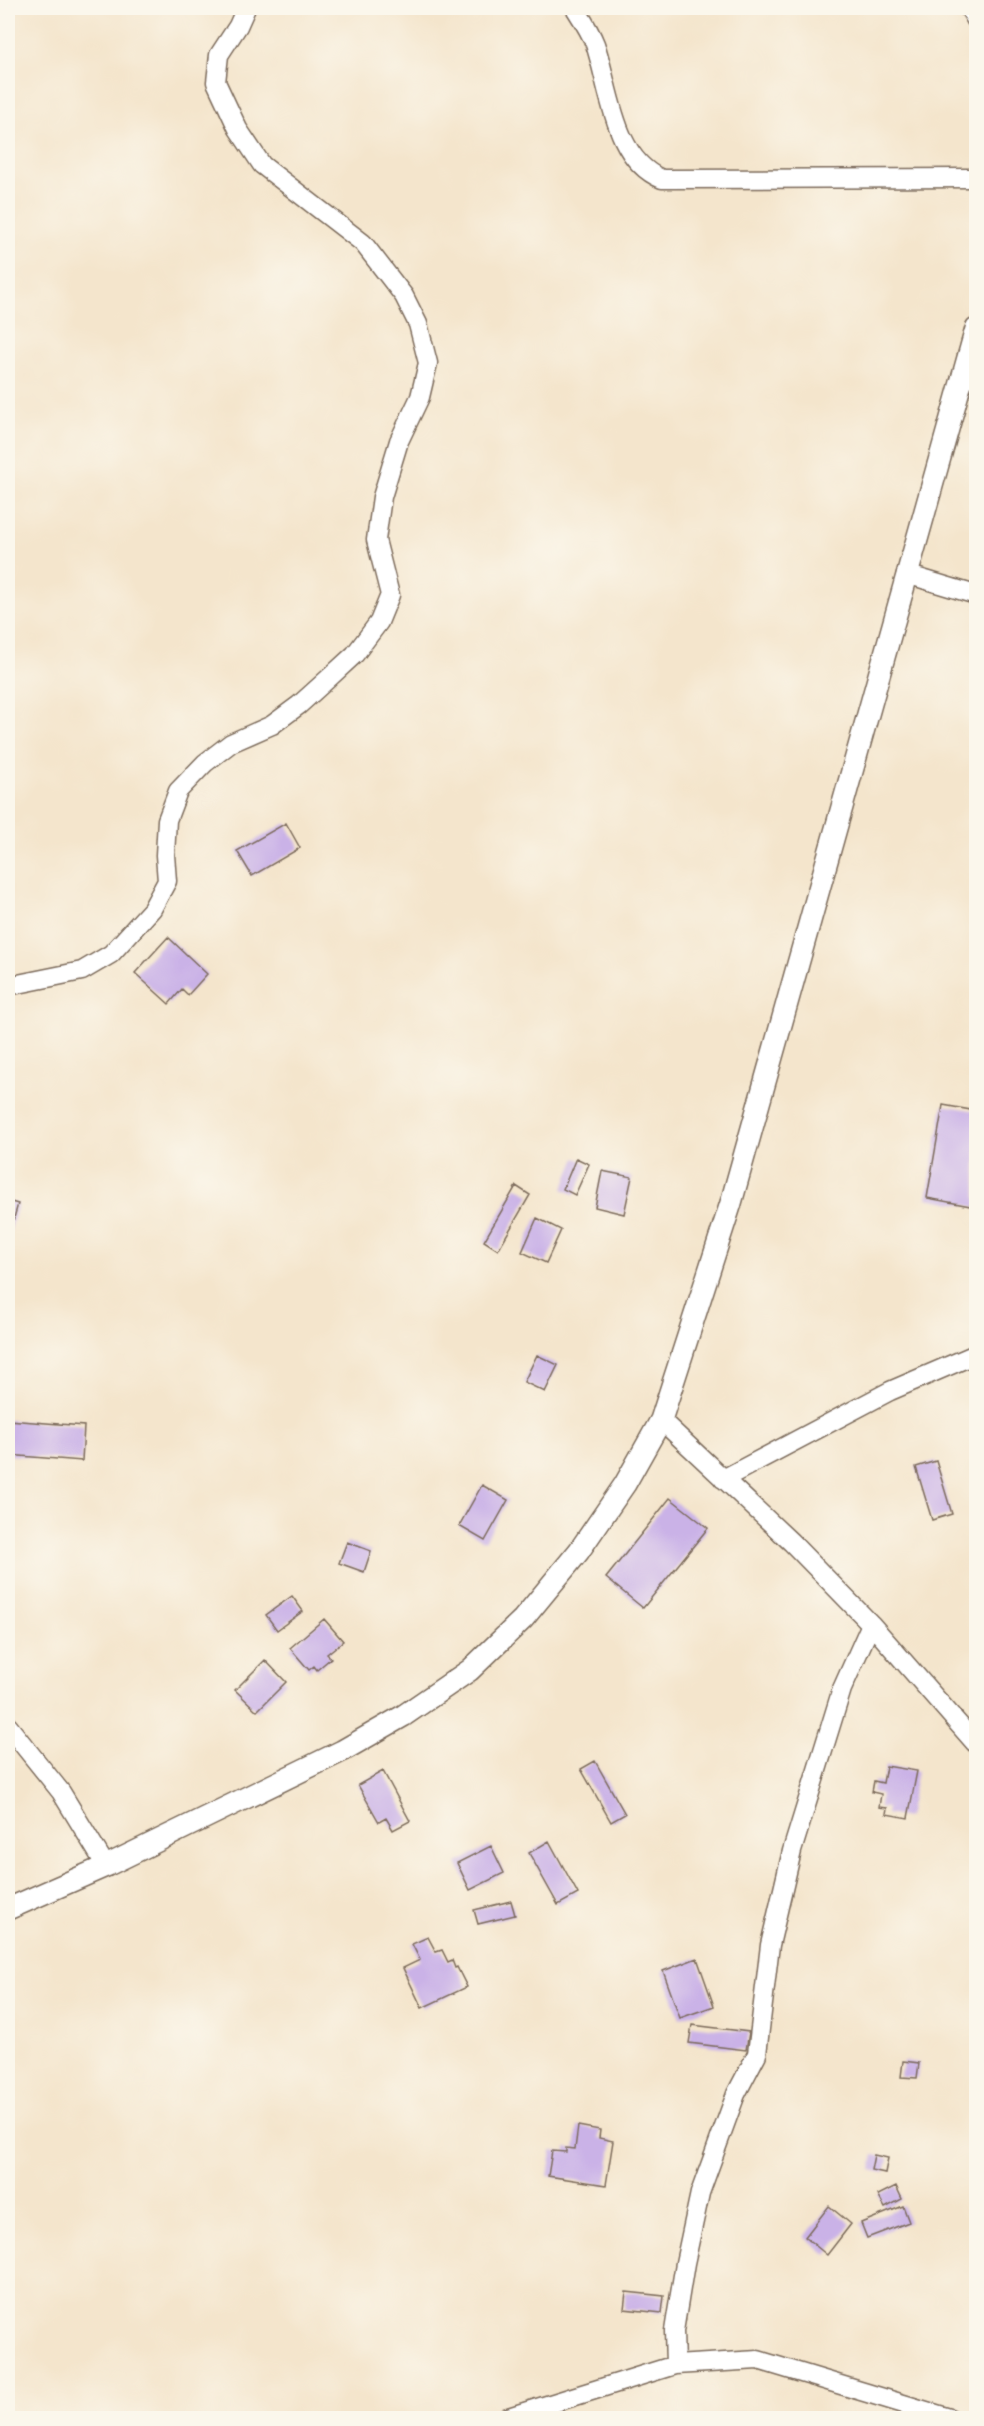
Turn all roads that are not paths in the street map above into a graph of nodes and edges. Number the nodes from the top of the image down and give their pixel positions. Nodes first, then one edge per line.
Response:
1 (246, 8) edge
2 (575, 8) edge
3 (969, 8) edge
4 (976, 20) edge
5 (976, 178) edge
6 (976, 329) edge
7 (906, 574) junction
8 (976, 595) edge
9 (8, 986) edge
10 (976, 1354) edge
11 (661, 1420) junction
12 (723, 1479) junction
13 (871, 1624) junction
14 (8, 1726) edge
15 (976, 1744) edge
16 (106, 1866) junction
17 (8, 1909) edge
18 (675, 2365) junction
19 (505, 2418) edge
20 (950, 2418) edge

1 - 9 street
2 - 5 street
3 - 4 street
6 - 7 street
7 - 8 street
7 - 11 street
10 - 12 street
11 - 12 street
11 - 16 street
12 - 13 street
13 - 15 street
13 - 18 street
14 - 16 street
16 - 17 street
18 - 19 street
18 - 20 street

